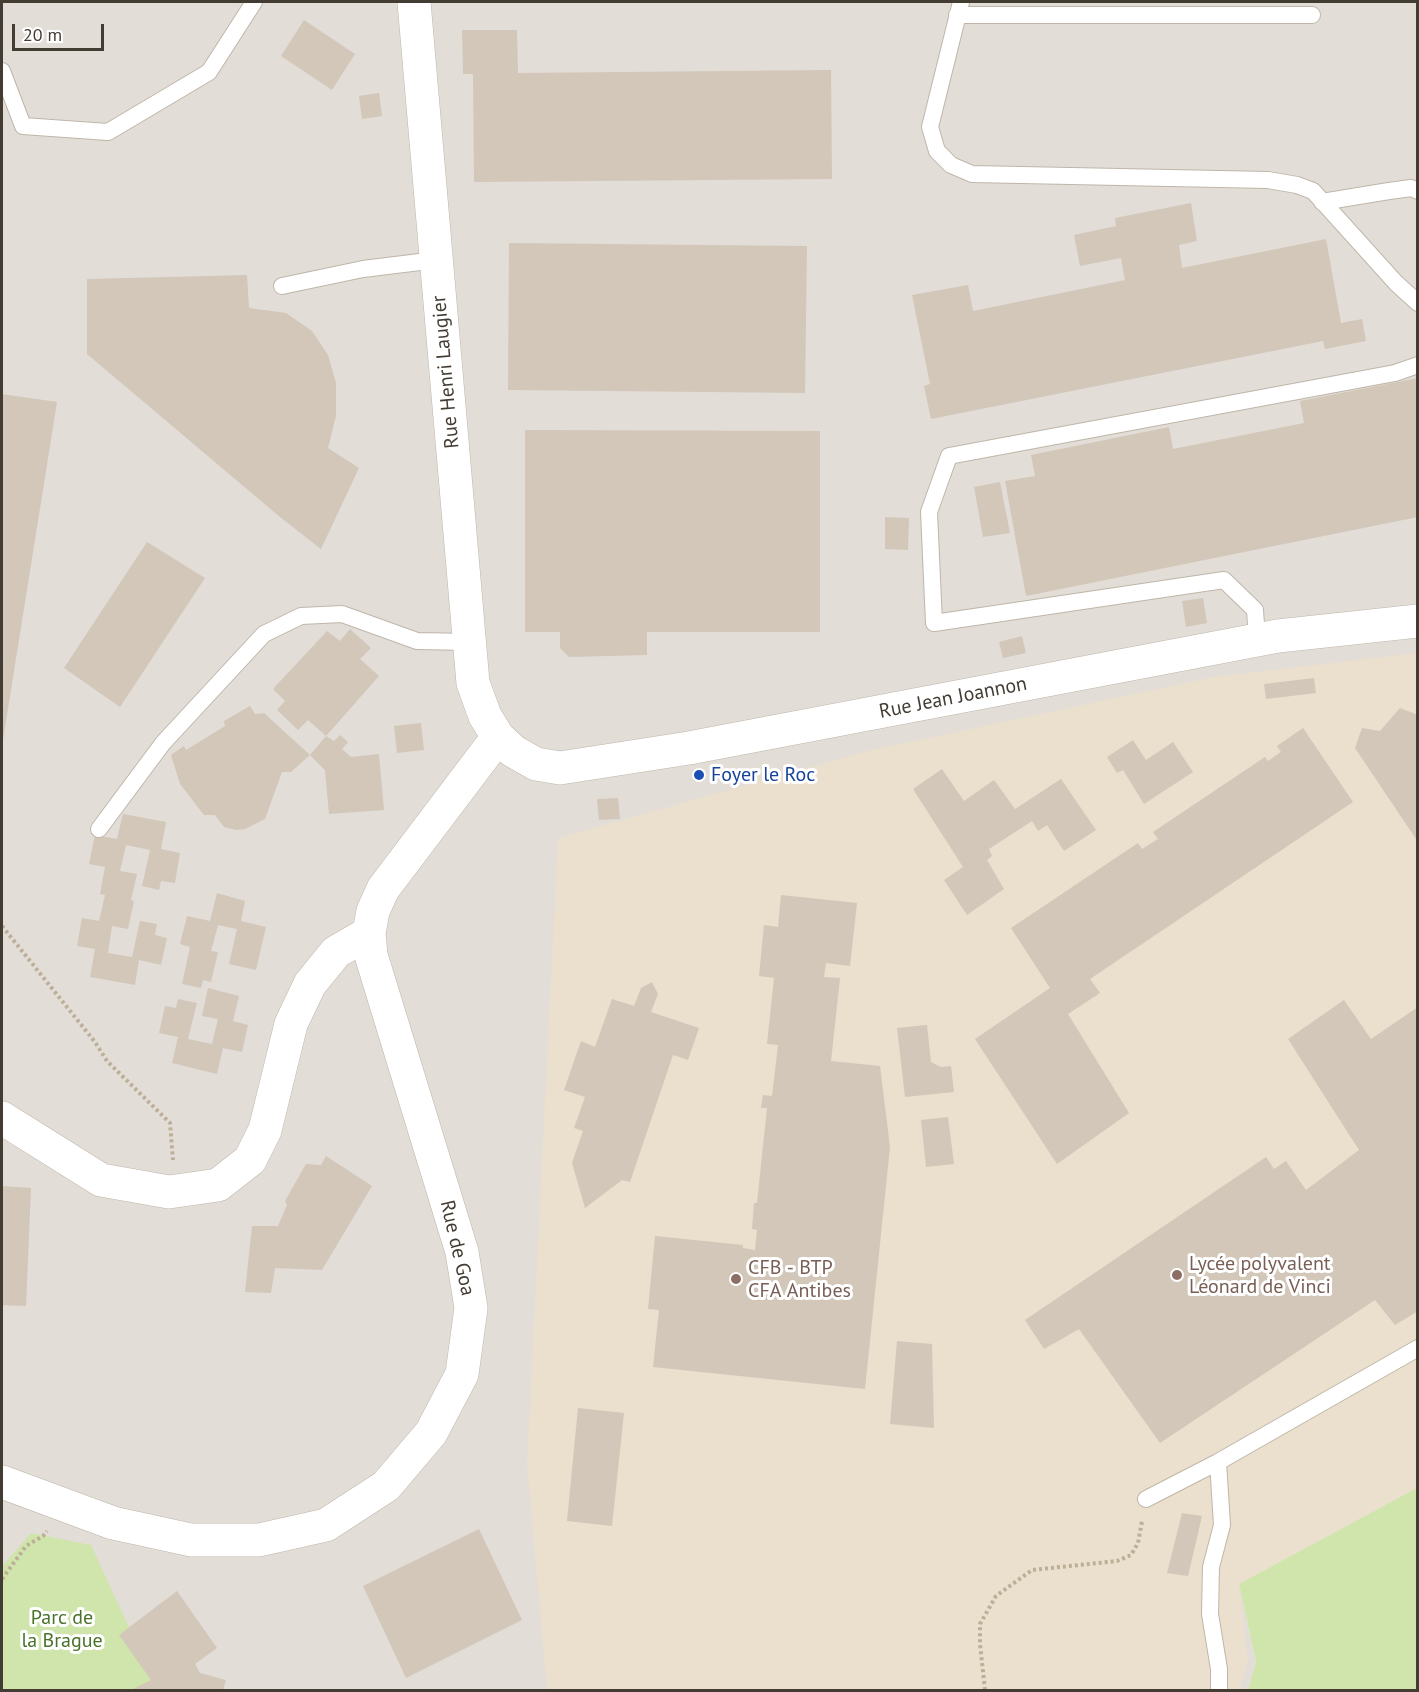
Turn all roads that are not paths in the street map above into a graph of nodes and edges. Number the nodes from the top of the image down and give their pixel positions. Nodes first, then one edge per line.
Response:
1 (254, 2) edge
2 (414, 2) edge
3 (959, 8) edge
4 (1312, 15) dead end
5 (2, 71) edge
6 (1418, 191) edge
7 (1322, 202) junction
8 (436, 260) junction
9 (282, 285) dead end
10 (1418, 303) edge
11 (1418, 365) edge
12 (1418, 621) edge
13 (1257, 639) junction
14 (469, 642) junction
15 (498, 737) junction
16 (99, 829) dead end
17 (369, 933) junction
18 (2, 1118) edge
19 (1418, 1348) edge
20 (1218, 1462) junction
21 (2, 1482) edge
22 (1146, 1499) road end
23 (1219, 1690) edge

1 - 5 lane
2 - 8 street, Rue Henri Laugier
3 - 4 lane
3 - 7 lane
6 - 7 lane
7 - 10 lane
8 - 9 lane
8 - 14 street, Rue Henri Laugier
11 - 13 lane
12 - 13 street, Rue Jean Joannon
13 - 15 street, Rue Jean Joannon
14 - 15 street, Rue Henri Laugier
14 - 16 lane
15 - 17 street, Rue de Goa
17 - 18 street
17 - 21 street, Rue de Goa
19 - 20 lane
20 - 22 lane
20 - 23 lane

